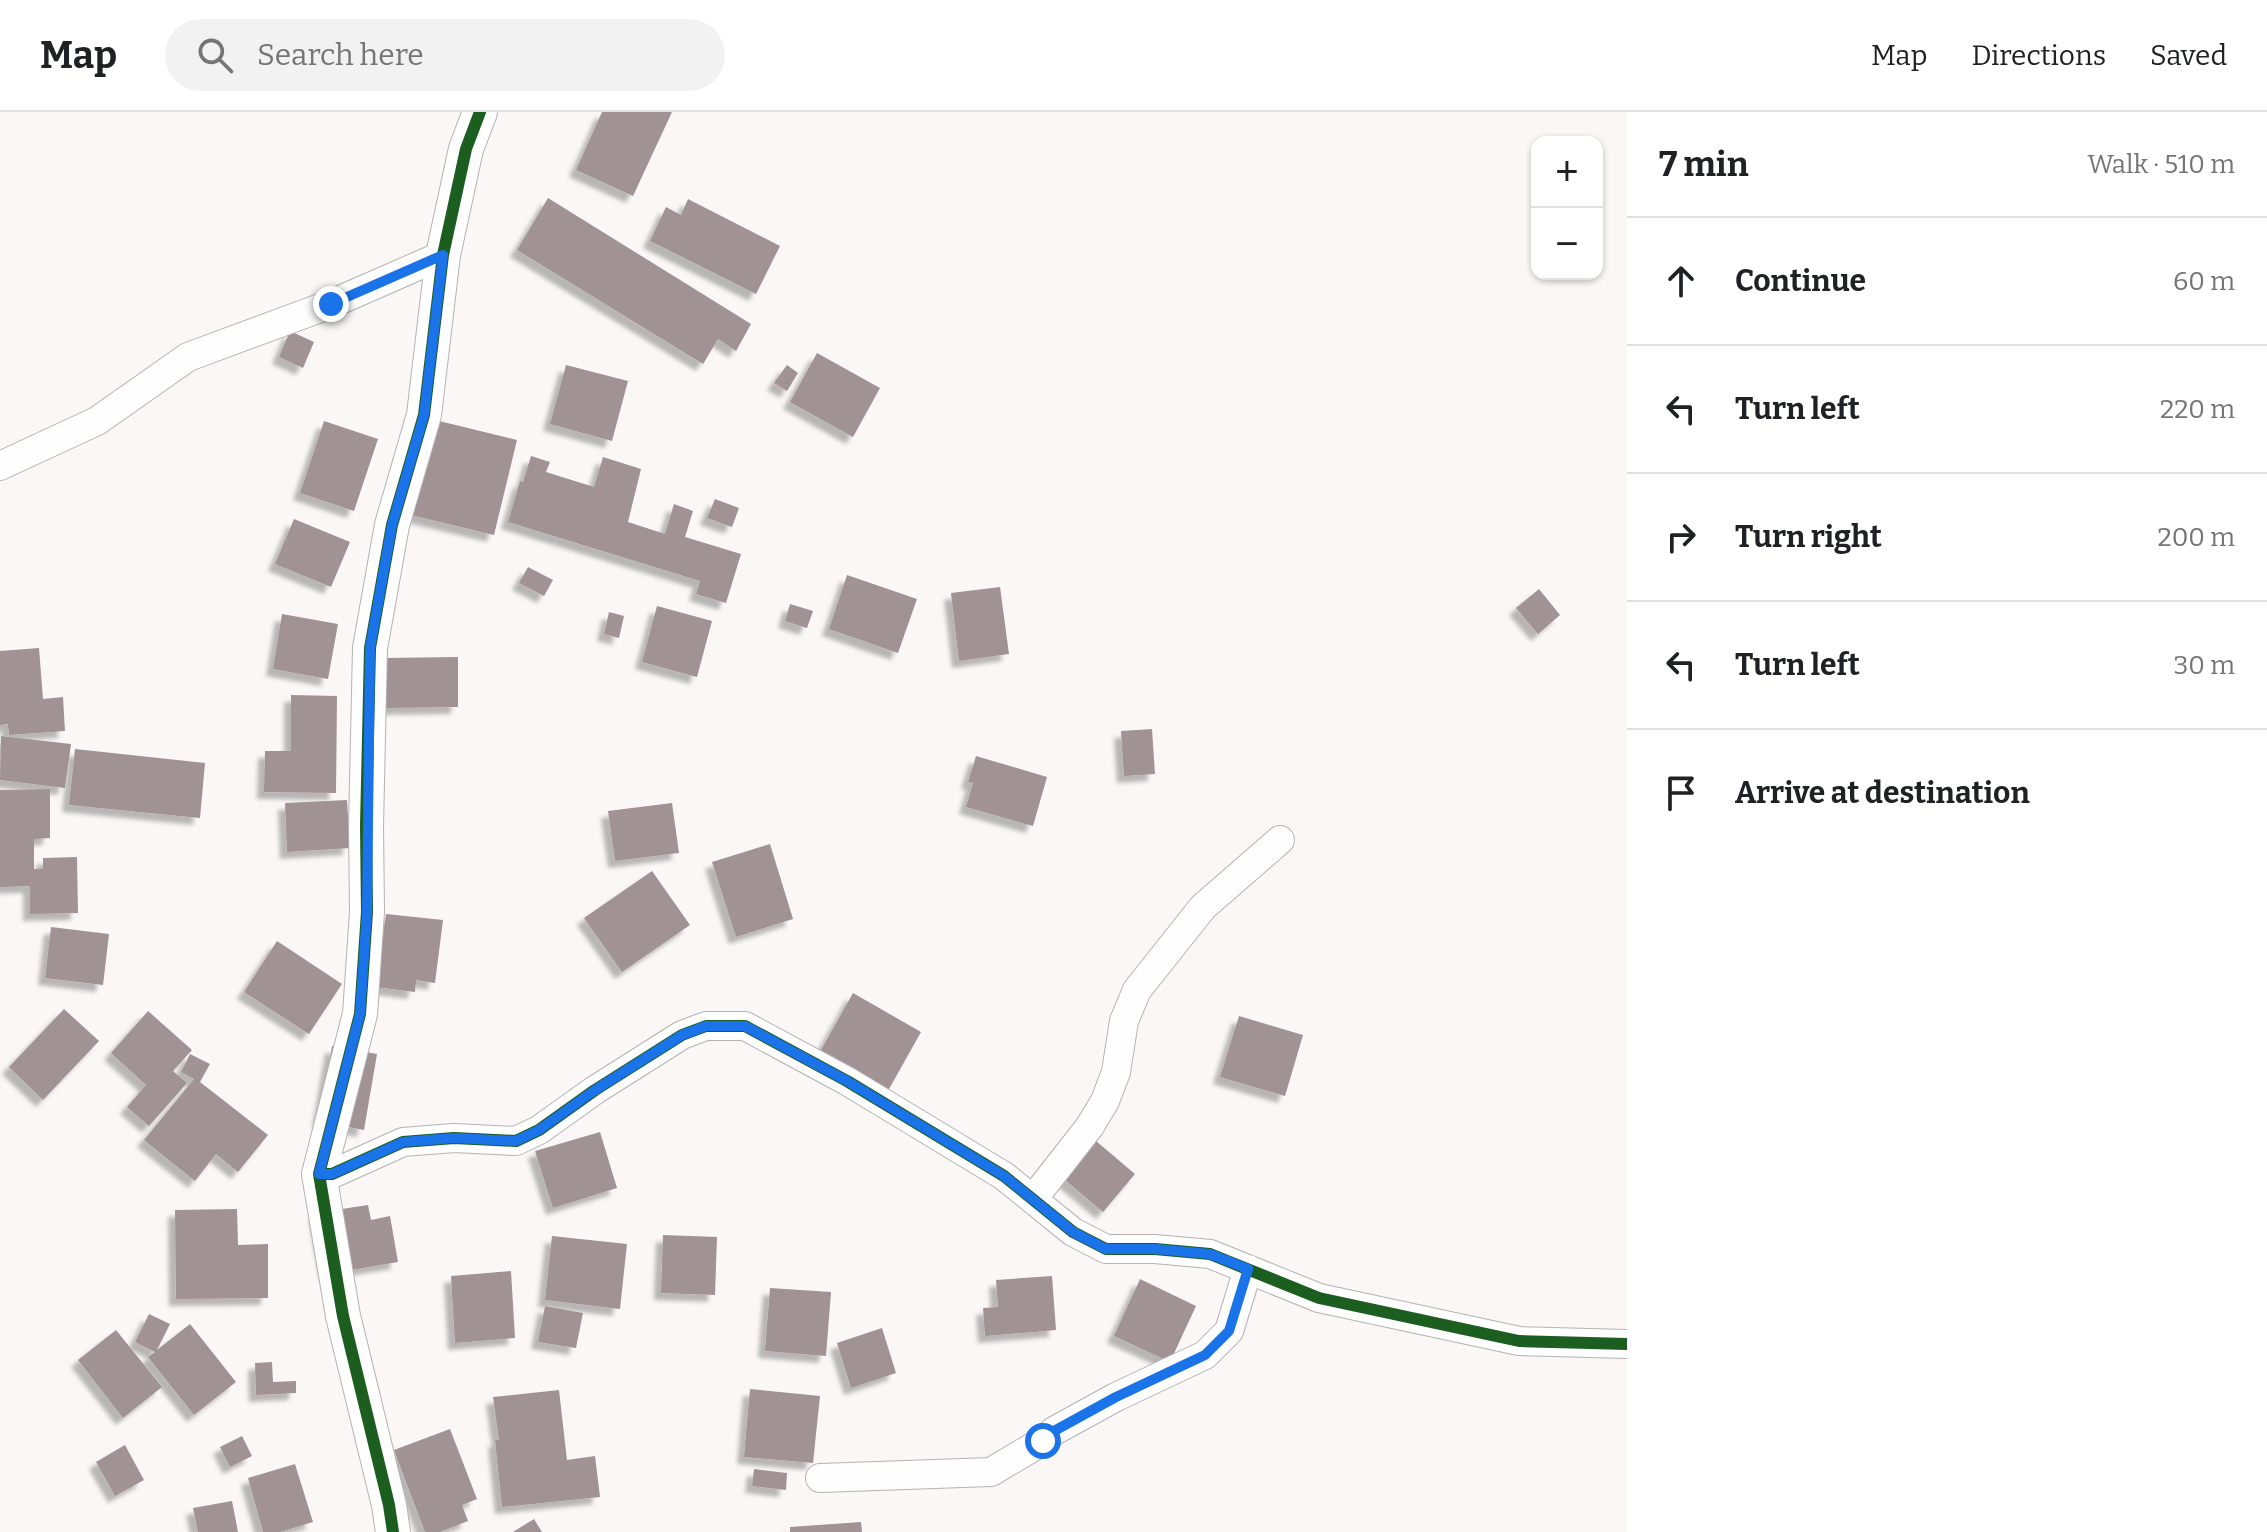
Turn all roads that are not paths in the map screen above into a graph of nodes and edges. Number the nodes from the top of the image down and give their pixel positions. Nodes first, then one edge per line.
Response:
1 (480, 112) edge
2 (443, 255) junction
3 (0, 466) edge
4 (1280, 840) dead end
5 (319, 1174) junction
6 (1033, 1199) junction
7 (1248, 1269) junction
8 (1627, 1344) edge
9 (820, 1478) dead end
10 (393, 1532) edge

1 - 2 street
2 - 3 street
2 - 5 street
4 - 6 street
5 - 6 street
5 - 10 street
6 - 7 street
7 - 8 street
7 - 9 street

